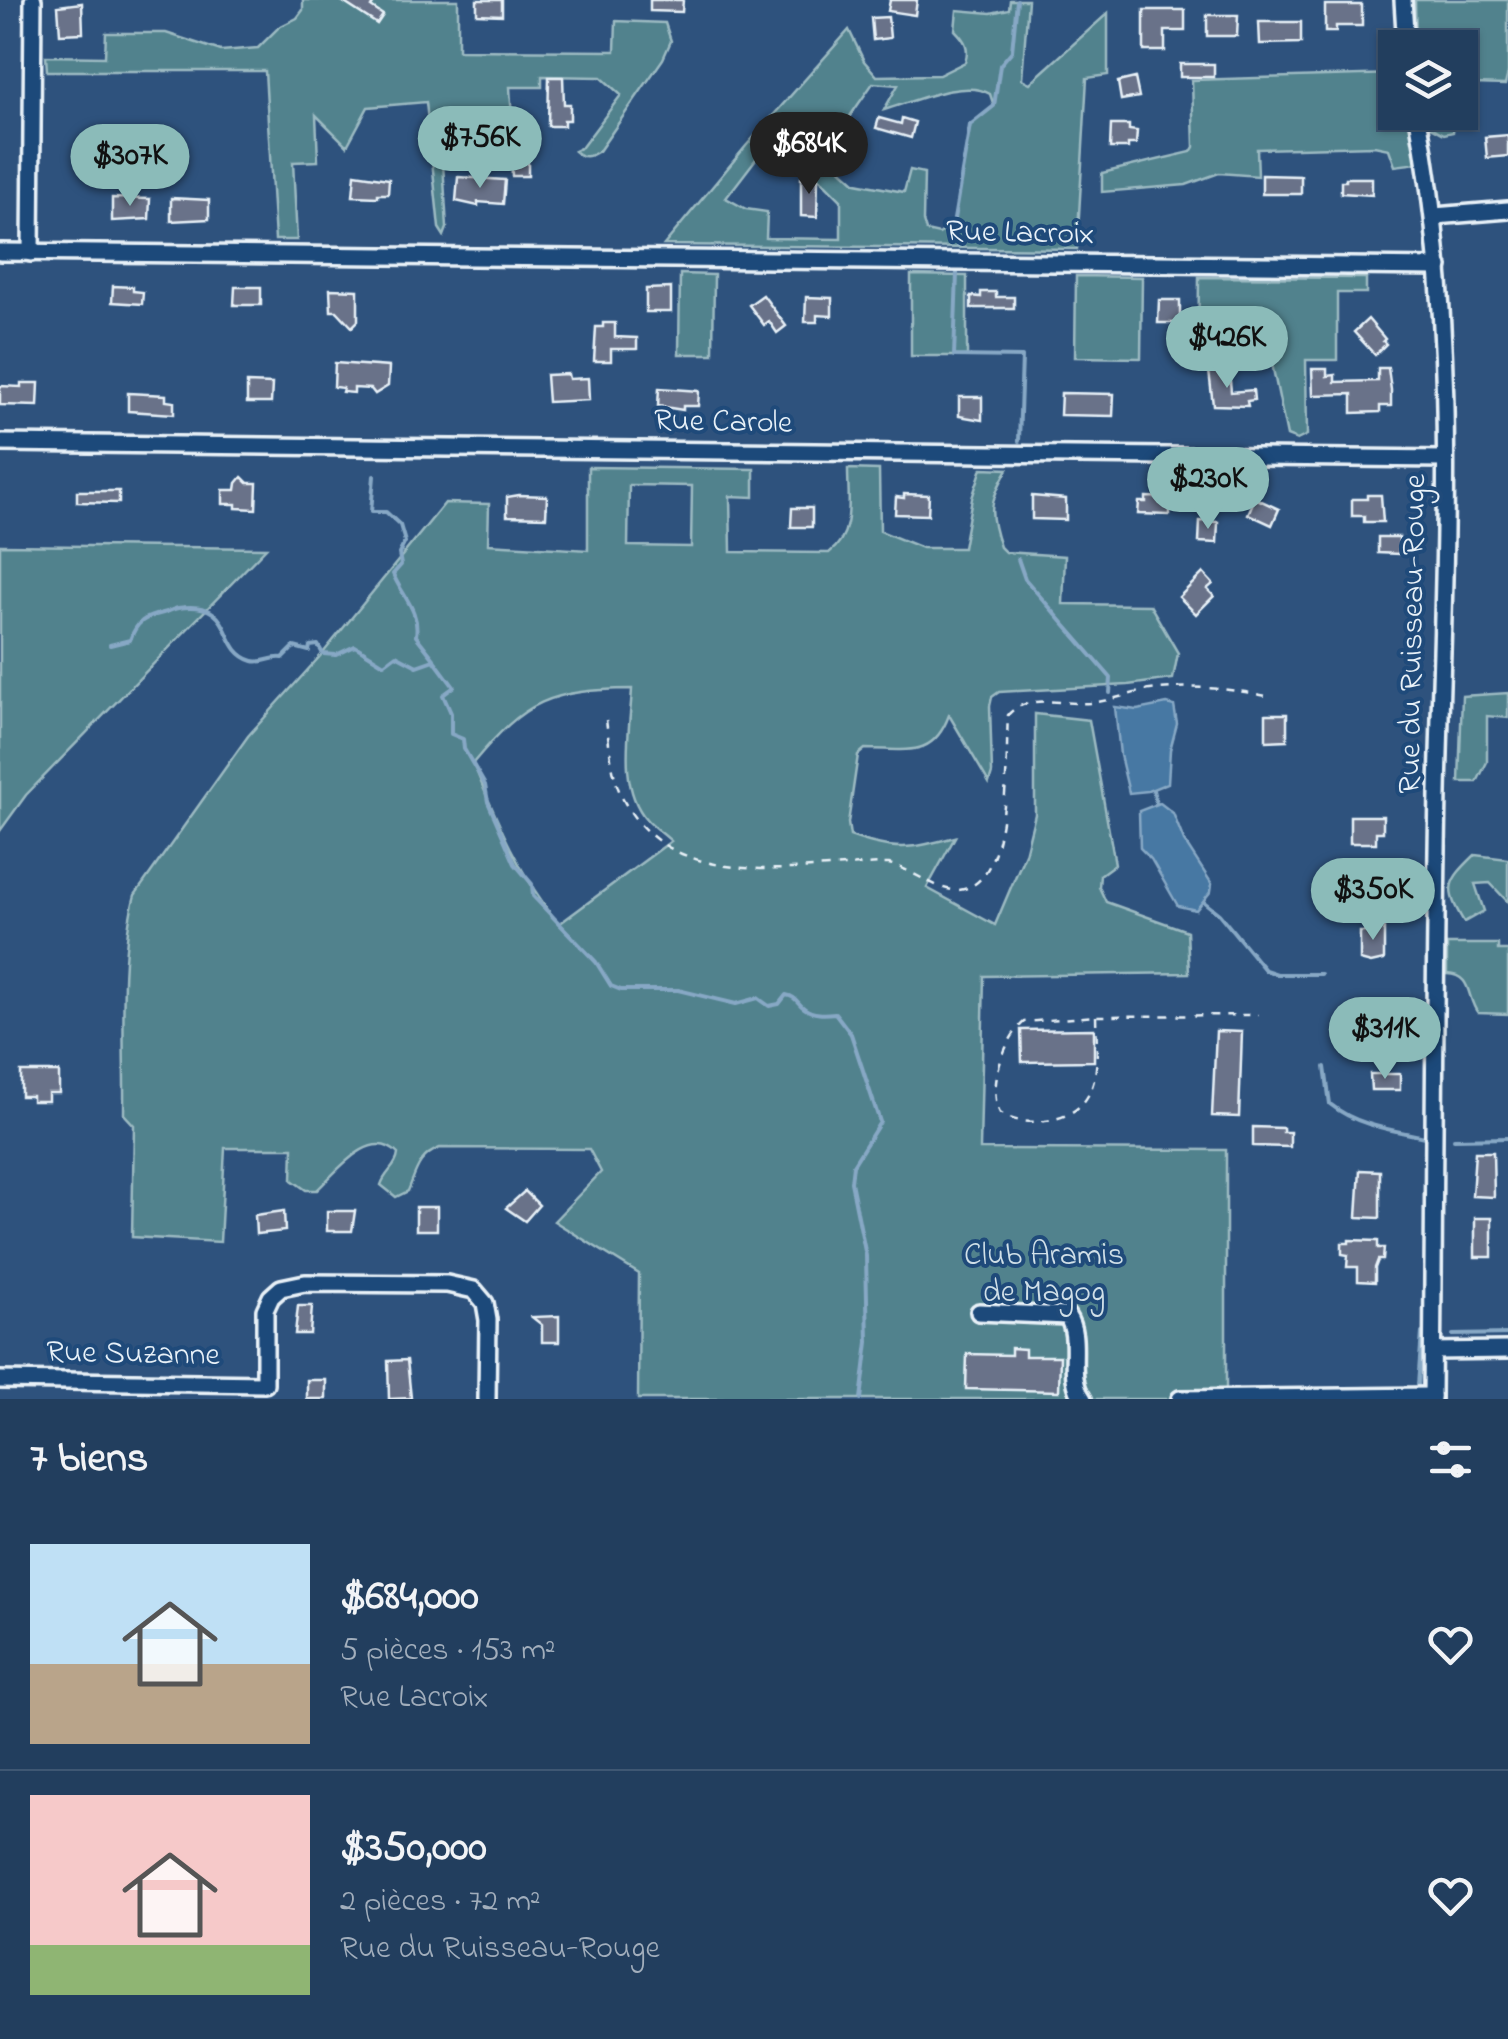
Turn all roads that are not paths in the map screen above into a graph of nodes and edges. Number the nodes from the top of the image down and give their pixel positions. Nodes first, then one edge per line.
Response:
1 (33, 0) edge
2 (1403, 0) edge
3 (1405, 30) edge
4 (1420, 130) edge
5 (1508, 210) edge
6 (1435, 216) junction
7 (0, 252) edge
8 (31, 252) junction
9 (1439, 266) junction
10 (0, 443) edge
11 (1444, 460) junction
12 (980, 1312) dead end
13 (1508, 1350) edge
14 (1433, 1352) junction
15 (0, 1380) edge
16 (265, 1392) edge
17 (1432, 1397) edge
18 (488, 1399) edge
19 (1083, 1399) edge
20 (1180, 1399) edge

1 - 8 street
2 - 3 street
4 - 6 street, Rue du Ruisseau-Rouge
5 - 6 street
6 - 9 street, Rue du Ruisseau-Rouge
7 - 8 street, Rue Lacroix
8 - 9 street, Rue Lacroix
9 - 11 street, Rue du Ruisseau-Rouge
10 - 11 street, Rue Carole
11 - 14 street, Rue du Ruisseau-Rouge
12 - 19 street
13 - 14 street
14 - 17 street, Rue du Ruisseau-Rouge
15 - 16 street, Rue Suzanne
16 - 18 street, Rue Suzanne
17 - 20 street

